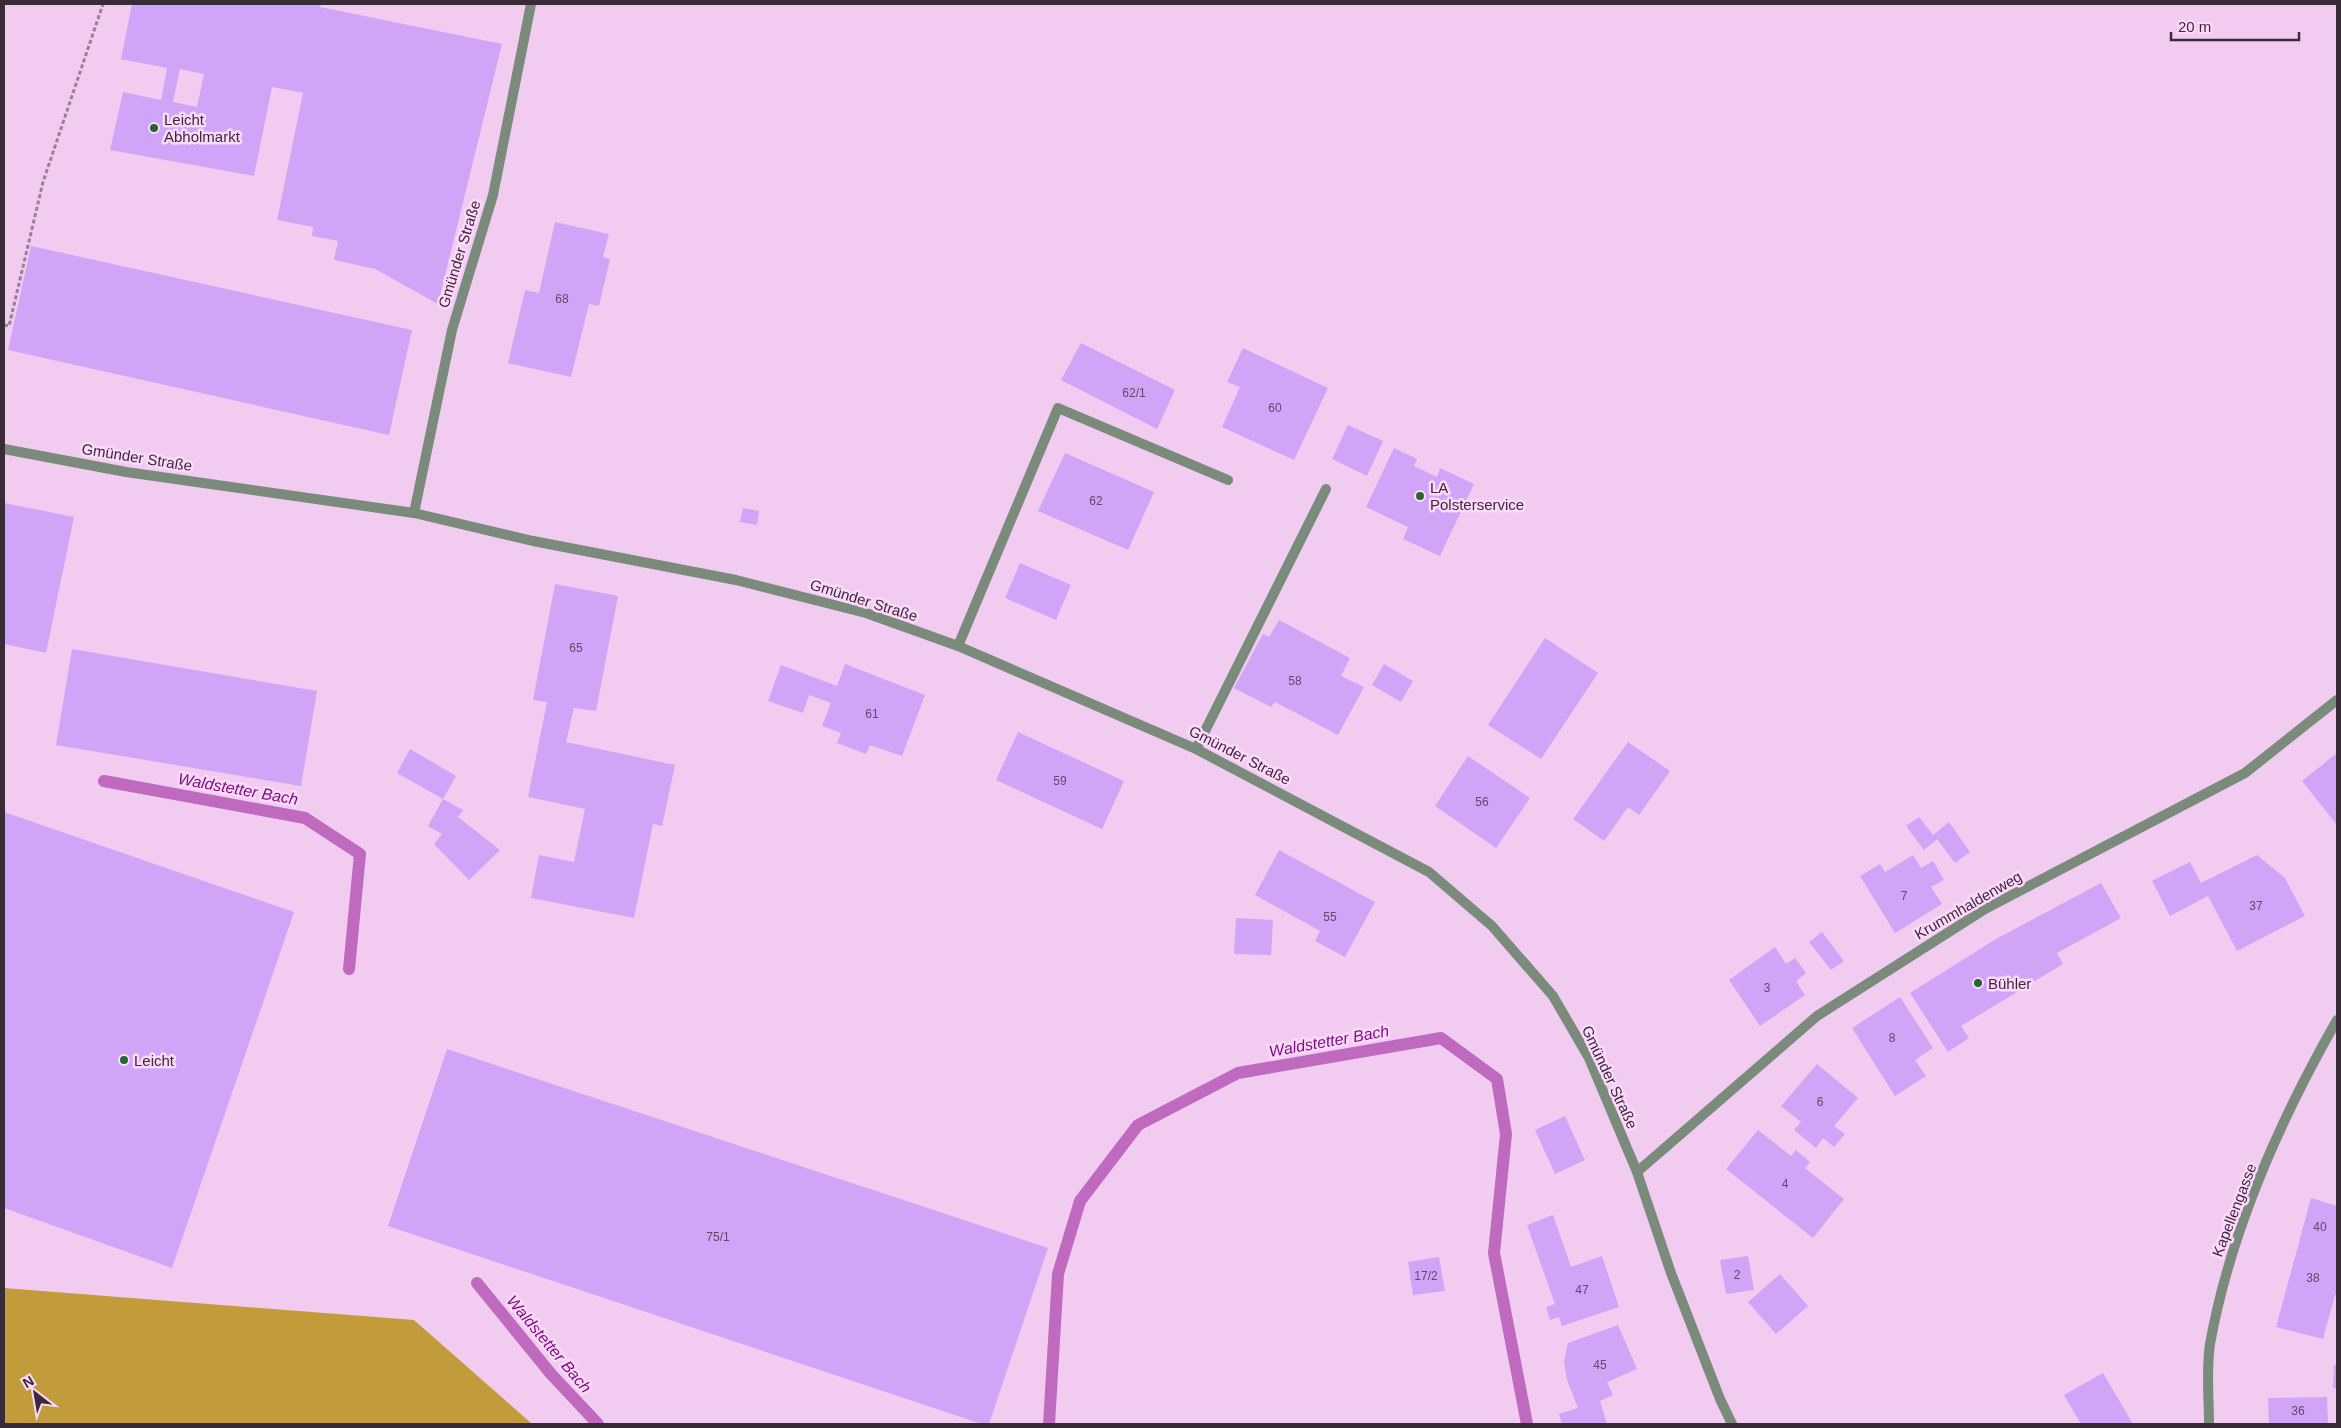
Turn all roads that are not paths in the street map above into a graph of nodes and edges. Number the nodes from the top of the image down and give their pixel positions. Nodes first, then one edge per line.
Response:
1 (531, 4) edge
2 (4, 449) edge
3 (1228, 480) dead end
4 (1326, 488) dead end
5 (414, 513) junction
6 (958, 646) junction
7 (2337, 700) edge
8 (1196, 749) junction
9 (2337, 1020) edge
10 (1637, 1172) junction
11 (1732, 1424) edge
12 (2209, 1424) edge

1 - 5 street, Gmünder Straße
2 - 5 street, Gmünder Straße
3 - 6 street
4 - 8 street
5 - 6 street, Gmünder Straße
6 - 8 street, Gmünder Straße
7 - 10 street, Krummhaldenweg
8 - 10 street, Gmünder Straße
9 - 12 street, Kapellengasse
10 - 11 street, Gmünder Straße

